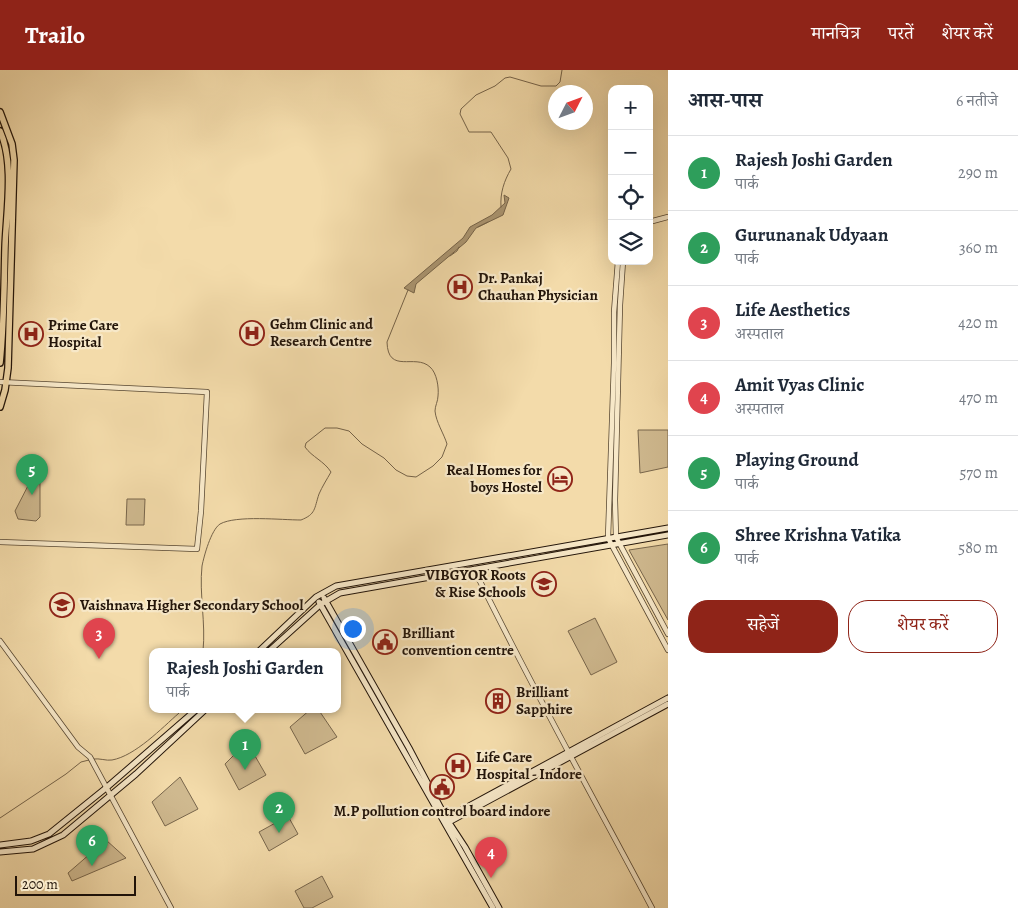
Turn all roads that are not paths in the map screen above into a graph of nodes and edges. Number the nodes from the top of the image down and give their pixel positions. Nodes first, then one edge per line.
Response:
1 (0, 112) edge
2 (0, 131) edge
3 (668, 217) edge
4 (653, 221) edge
5 (618, 265) edge
6 (623, 265) edge
7 (0, 362) edge
8 (3, 382) edge
9 (0, 407) edge
10 (668, 528) edge
11 (668, 535) edge
12 (616, 537) junction
13 (608, 538) junction
14 (0, 542) edge
15 (620, 544) junction
16 (612, 546) junction
17 (474, 569) junction
18 (321, 593) junction
19 (316, 597) junction
20 (326, 600) junction
21 (321, 604) junction
22 (668, 634) edge
23 (0, 641) edge
24 (261, 648) edge
25 (272, 648) edge
26 (668, 650) edge
27 (668, 698) edge
28 (668, 704) edge
29 (192, 713) edge
30 (202, 713) edge
31 (571, 754) junction
32 (106, 788) junction
33 (110, 795) junction
34 (446, 820) junction
35 (0, 845) edge
36 (0, 852) edge
37 (170, 908) edge
38 (493, 908) edge
39 (499, 908) edge
40 (652, 908) edge

1 - 8 main road
2 - 7 main road
3 - 4 street
5 - 13 street
6 - 12 street
8 - 9 main road
8 - 14 street
10 - 12 main road
11 - 15 main road
12 - 13 main road
12 - 15 street
13 - 16 street
13 - 18 main road
15 - 16 main road
15 - 22 street
16 - 17 main road
16 - 26 street
17 - 20 main road
17 - 31 street
18 - 19 main road
18 - 20 main road
19 - 21 main road
19 - 24 main road
20 - 21 main road
20 - 34 main road
21 - 25 main road
21 - 34 main road
23 - 32 street
27 - 31 main road
28 - 31 main road
29 - 32 main road
30 - 33 main road
31 - 34 main road
31 - 40 street
32 - 33 street
32 - 35 main road
33 - 36 main road
33 - 37 street
34 - 38 main road
34 - 39 main road

